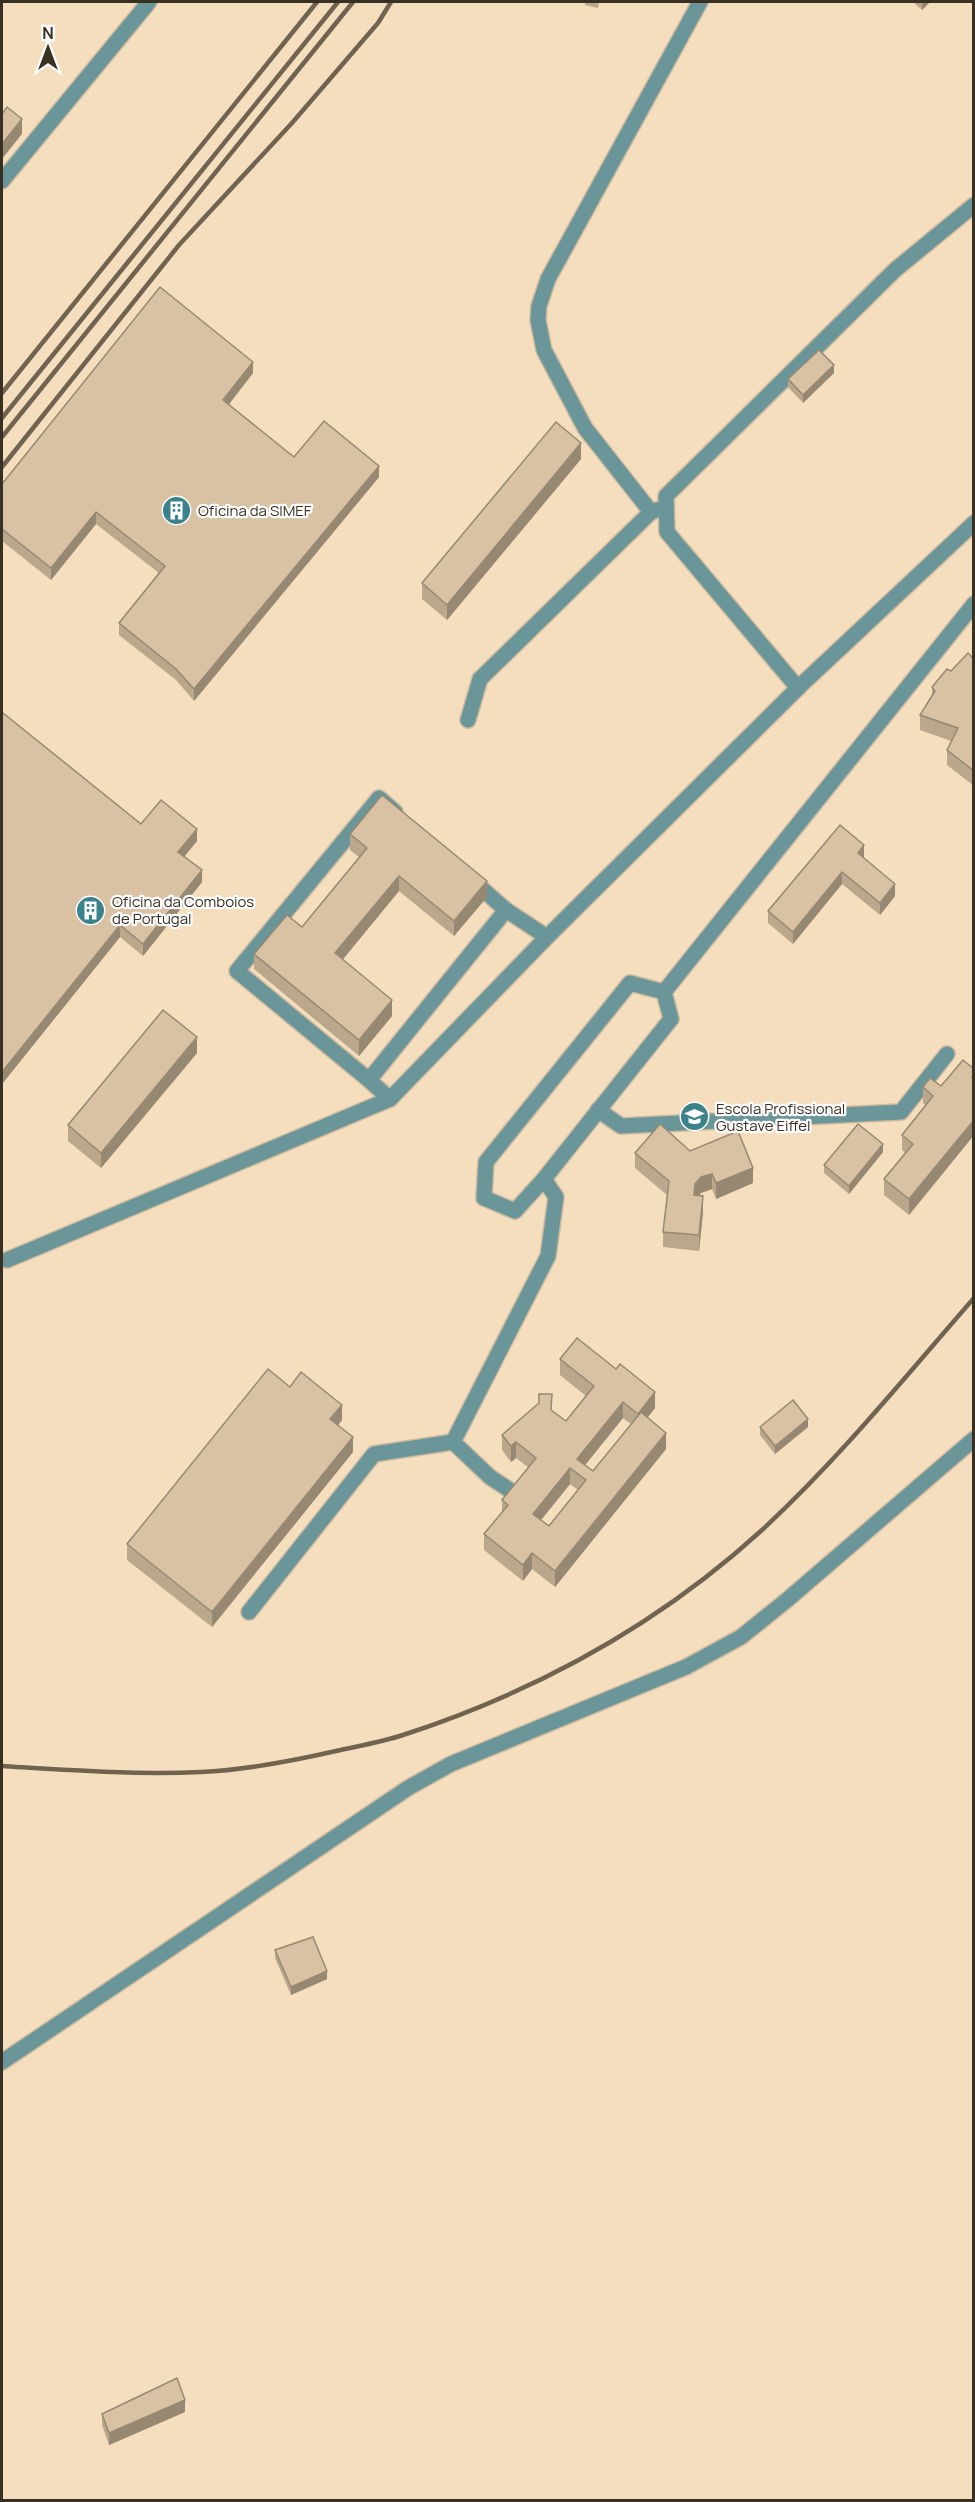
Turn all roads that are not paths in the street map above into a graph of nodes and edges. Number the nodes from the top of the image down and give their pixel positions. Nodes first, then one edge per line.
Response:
1 (149, 2) edge
2 (700, 2) edge
3 (2, 181) edge
4 (974, 206) edge
5 (658, 509) junction
6 (974, 523) edge
7 (974, 604) edge
8 (798, 688) junction
9 (468, 720) dead end
10 (405, 820) edge
11 (464, 872) edge
12 (506, 910) junction
13 (547, 937) junction
14 (664, 992) junction
15 (947, 1054) dead end
16 (369, 1080) junction
17 (390, 1099) junction
18 (598, 1110) junction
19 (544, 1179) junction
20 (7, 1260) dead end
21 (974, 1439) edge
22 (453, 1442) junction
23 (511, 1491) edge
24 (249, 1612) dead end
25 (2, 2062) edge

1 - 3 street
2 - 5 street
4 - 5 street
5 - 8 street
5 - 9 street
6 - 8 street
7 - 14 street
8 - 13 street
10 - 16 street
11 - 12 street
12 - 13 street
12 - 16 street
13 - 17 street
14 - 18 street
14 - 19 street
15 - 18 street
16 - 17 street
17 - 20 street
18 - 19 street
19 - 22 street
21 - 25 street
22 - 23 street
22 - 24 street

